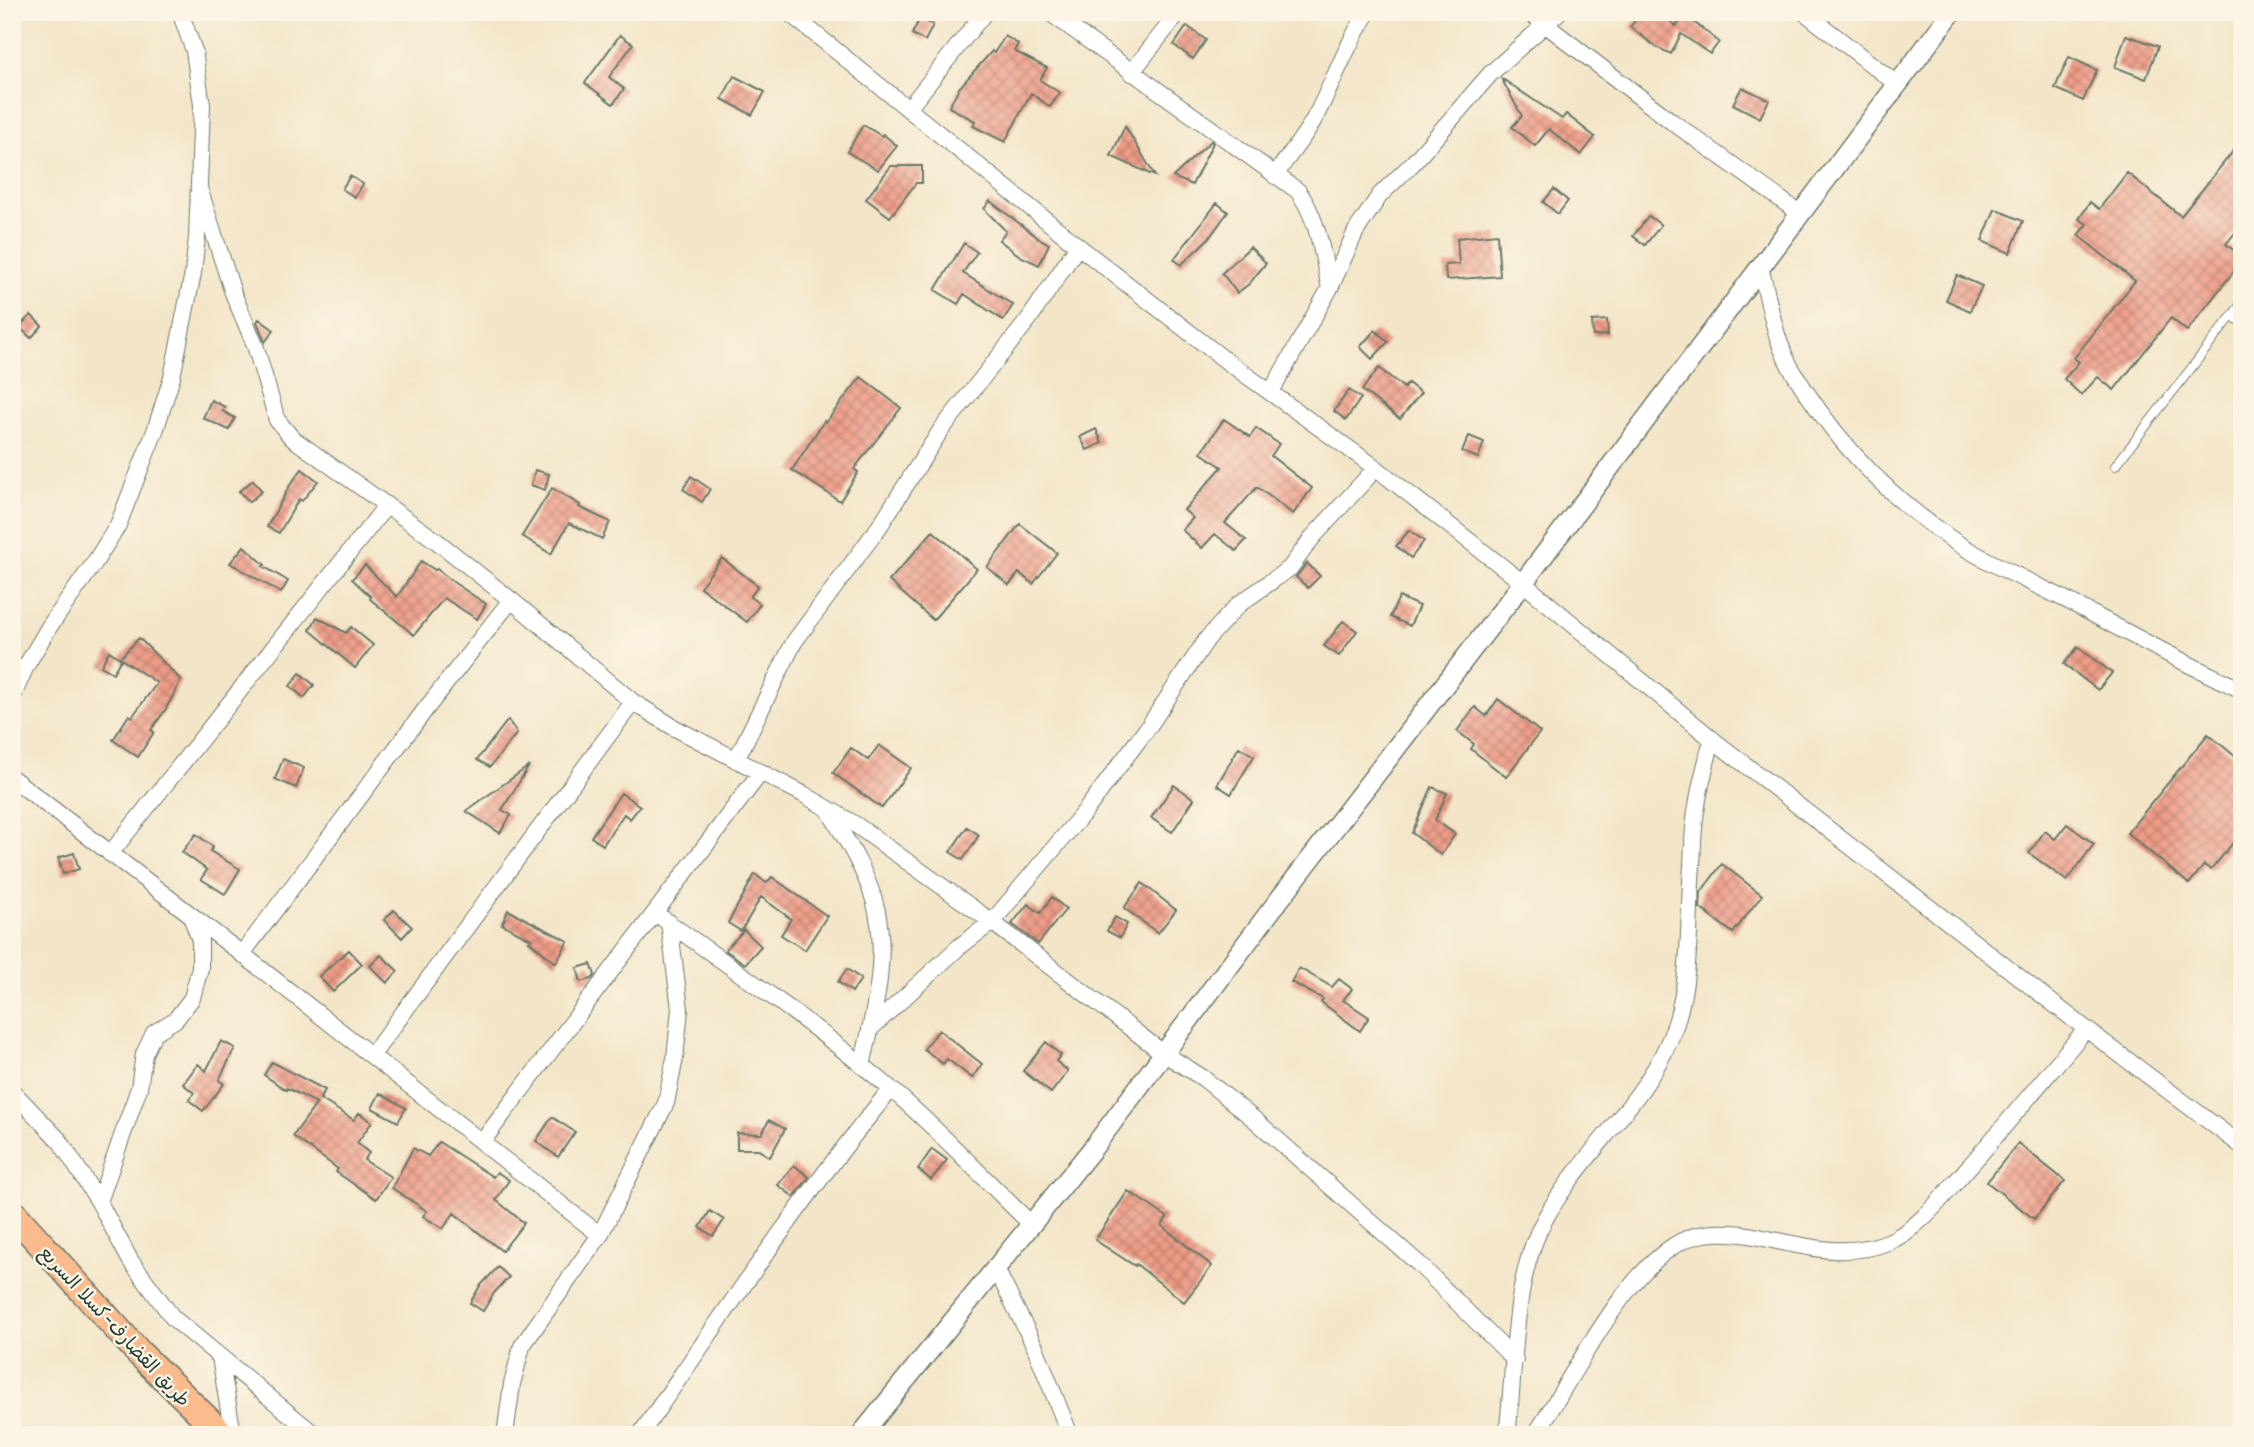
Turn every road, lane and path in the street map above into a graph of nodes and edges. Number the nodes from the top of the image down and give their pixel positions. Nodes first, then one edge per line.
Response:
1 (180, 12) edge
2 (788, 12) edge
3 (985, 12) edge
4 (1049, 12) edge
5 (1179, 12) edge
6 (1368, 12) edge
7 (1529, 12) edge
8 (1559, 12) edge
9 (1804, 12) edge
10 (1952, 12) edge
11 (1545, 26) junction
12 (1131, 73) junction
13 (1898, 85) junction
14 (908, 108) junction
15 (1275, 176) junction
16 (199, 188) junction
17 (1801, 214) junction
18 (1078, 246) junction
19 (1760, 267) junction
20 (1330, 288) junction
21 (2242, 303) edge
22 (2232, 316) junction
23 (2242, 323) edge
24 (1271, 392) junction
25 (2115, 467) dead end
26 (1376, 468) junction
27 (386, 506) junction
28 (1523, 583) junction
29 (511, 600) junction
30 (2242, 690) edge
31 (12, 698) edge
32 (633, 702) junction
33 (1712, 739) junction
34 (736, 760) junction
35 (761, 772) junction
36 (12, 778) edge
37 (827, 808) junction
38 (110, 854) junction
39 (655, 913) junction
40 (191, 915) junction
41 (669, 922) junction
42 (992, 922) junction
43 (243, 954) junction
44 (870, 1029) junction
45 (2086, 1029) junction
46 (1163, 1053) junction
47 (372, 1055) junction
48 (862, 1066) junction
49 (891, 1089) junction
50 (12, 1091) edge
51 (482, 1142) junction
52 (2242, 1146) edge
53 (99, 1202) junction
54 (12, 1212) edge
55 (1030, 1223) junction
56 (600, 1235) junction
57 (995, 1267) junction
58 (220, 1357) junction
59 (1515, 1360) junction
60 (223, 1435) edge
61 (233, 1435) edge
62 (315, 1435) edge
63 (505, 1435) edge
64 (640, 1435) edge
65 (862, 1435) edge
66 (1070, 1435) edge
67 (1507, 1435) edge
68 (1535, 1435) edge

1 - 16 street
2 - 14 street
3 - 14 street
4 - 12 street
5 - 12 street
6 - 15 street
7 - 11 street
8 - 11 street
9 - 13 street
10 - 13 street
11 - 17 street
11 - 20 street
12 - 15 street
13 - 17 street
14 - 18 street
15 - 20 street
16 - 27 street
16 - 31 street
17 - 19 street
18 - 24 street
18 - 34 street
19 - 28 street
19 - 30 street
20 - 24 street
21 - 22 lane
22 - 23 lane
22 - 25 lane
24 - 26 street
26 - 28 street
26 - 42 street
27 - 29 street
27 - 38 street
28 - 33 street
28 - 46 street
29 - 32 street
29 - 43 street
32 - 34 street
32 - 47 street
33 - 45 street
33 - 59 street
34 - 35 street
35 - 37 street
35 - 39 street
36 - 38 street
37 - 42 street
37 - 44 street
38 - 40 street
39 - 41 street
39 - 51 street
40 - 43 street
40 - 53 street
41 - 48 street
41 - 56 street
42 - 44 street
42 - 46 street
43 - 47 street
44 - 48 street
45 - 52 street
45 - 68 street
46 - 55 street
46 - 59 street
47 - 51 street
48 - 49 street
49 - 55 street
49 - 64 street
50 - 53 street
51 - 56 street
53 - 58 street
54 - 60 highway, طريق القضارف-كسلا السريع
55 - 57 street
56 - 63 street
57 - 65 street
57 - 66 street
58 - 61 street
58 - 62 street
59 - 67 street

